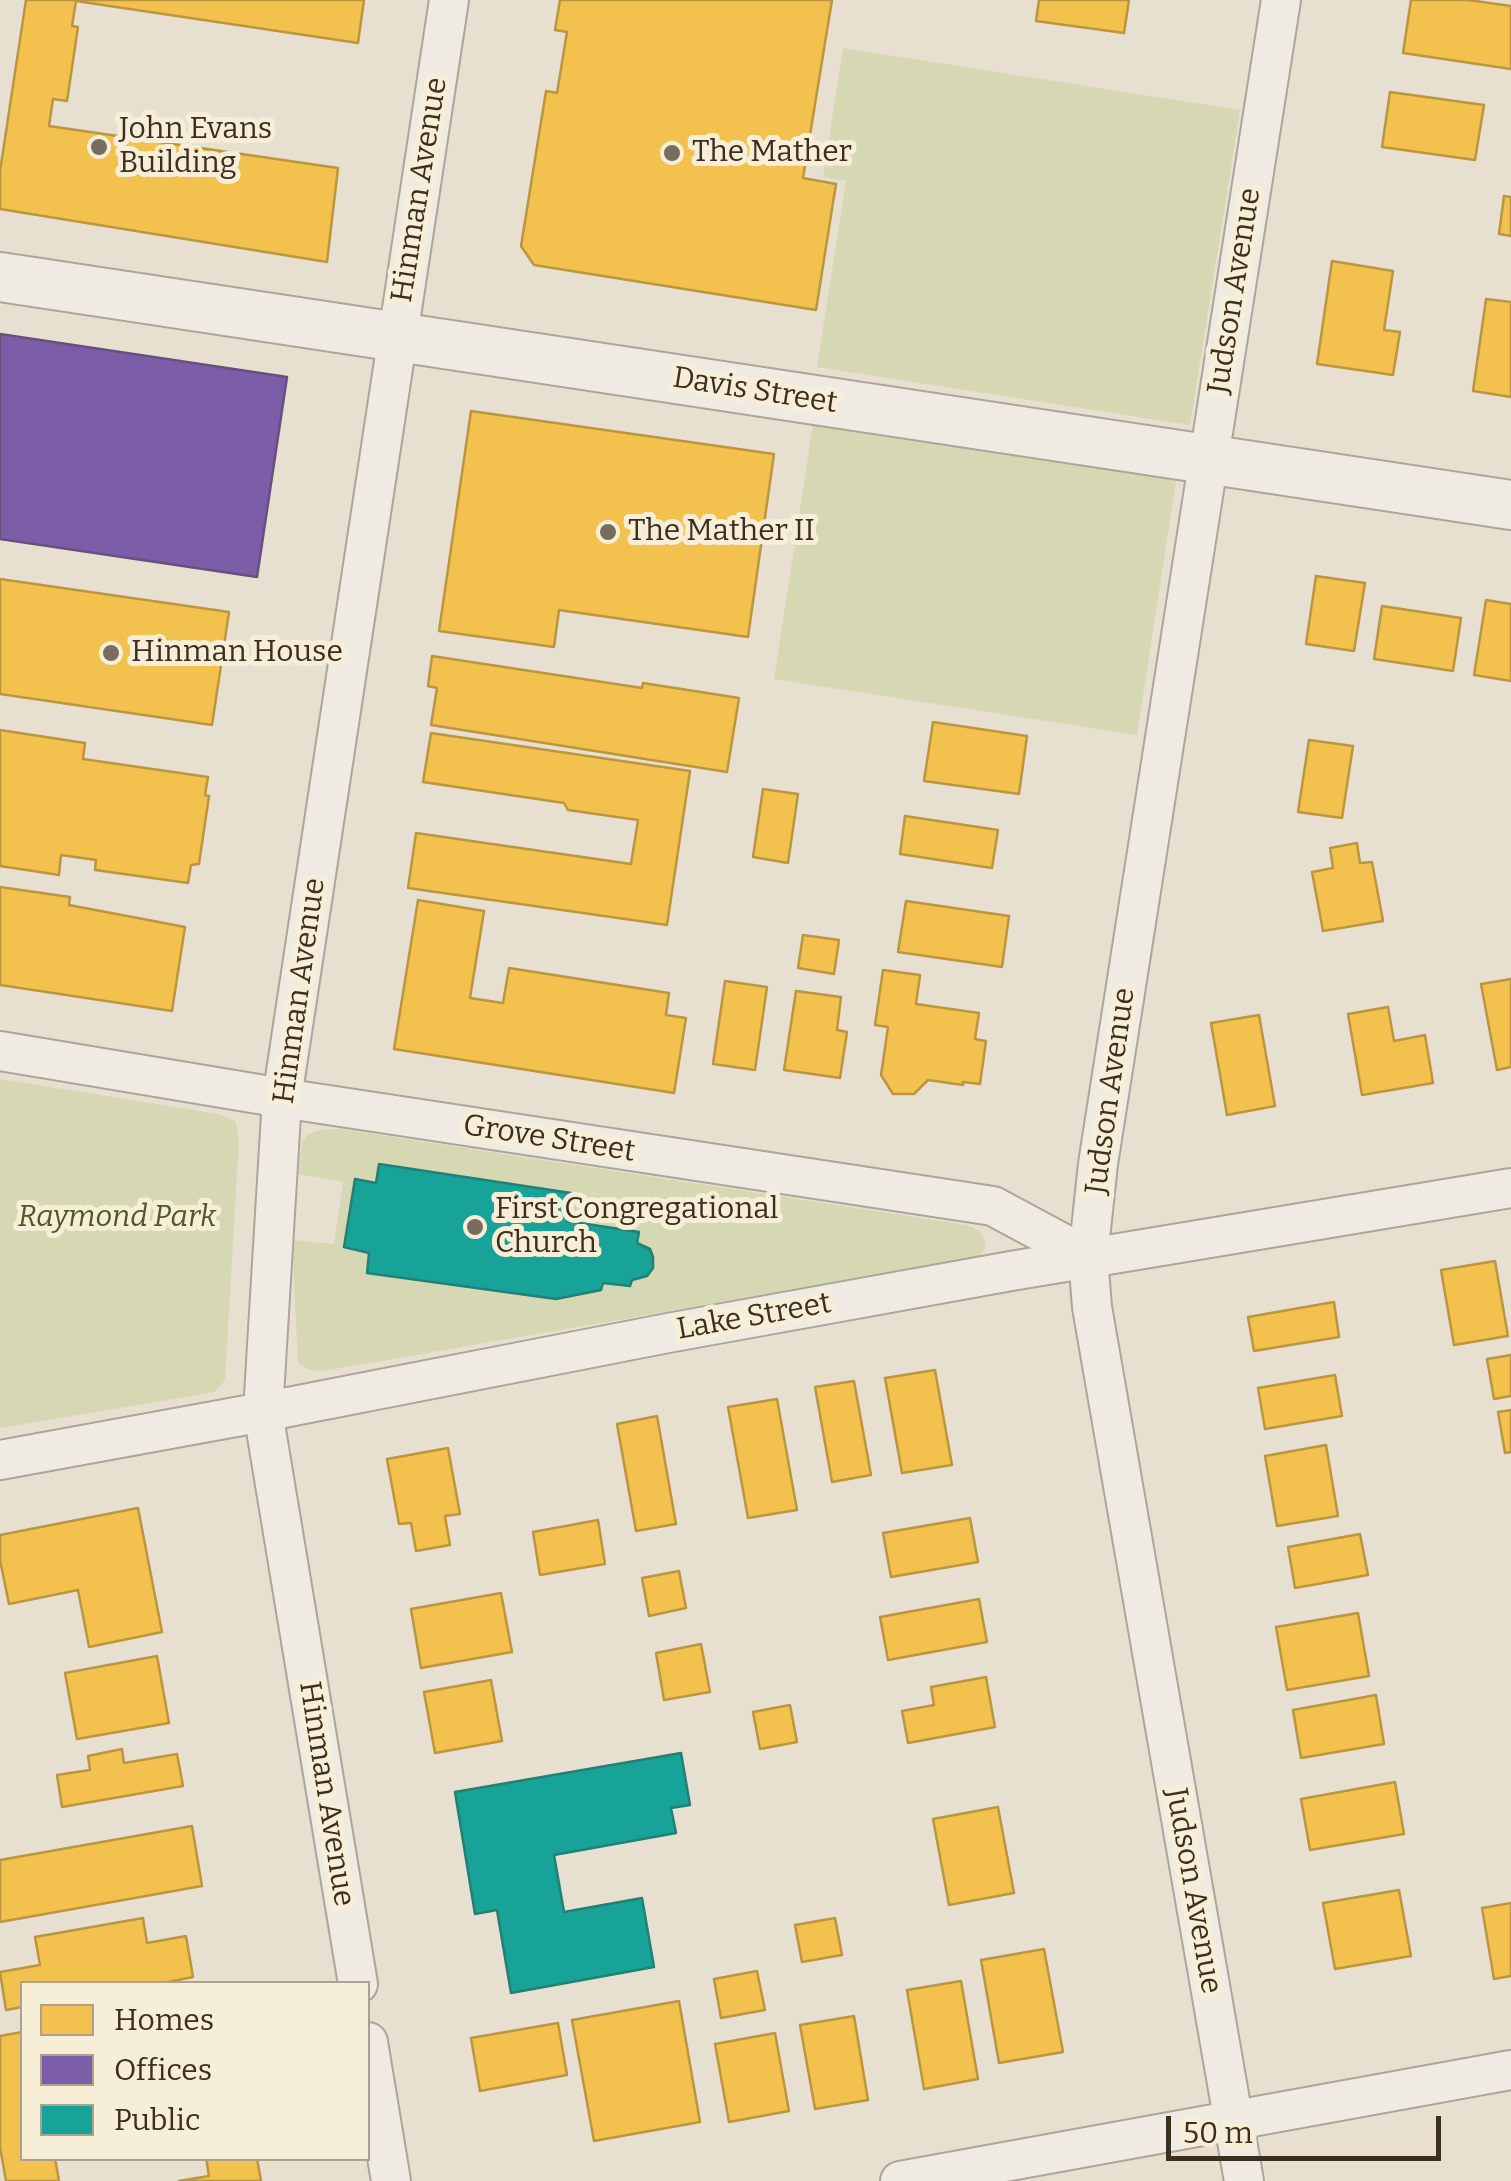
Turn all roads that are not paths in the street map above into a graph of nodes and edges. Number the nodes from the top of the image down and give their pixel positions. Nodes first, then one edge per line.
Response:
1 (449, 0) edge
2 (1281, 0) edge
3 (0, 277) edge
4 (397, 337) junction
5 (1208, 459) junction
6 (1511, 505) edge
7 (0, 1052) edge
8 (282, 1098) junction
9 (1511, 1188) edge
10 (1088, 1257) junction
11 (262, 1412) junction
12 (0, 1460) edge
13 (357, 1981) edge
14 (370, 2055) edge
15 (1511, 2070) edge
16 (1232, 2119) junction
17 (390, 2181) edge
18 (900, 2181) edge
19 (1244, 2181) edge

1 - 4 street, Hinman Avenue
2 - 5 street, Judson Avenue
3 - 4 street, Davis Street
4 - 5 street, Davis Street
4 - 8 street, Hinman Avenue
5 - 6 street, Davis Street
5 - 10 street, Judson Avenue
7 - 8 street, Grove Street
8 - 10 street, Grove Street
8 - 11 street, Hinman Avenue
9 - 10 street, Lake Street
10 - 11 street, Lake Street
10 - 16 street, Judson Avenue
11 - 12 street, Lake Street
11 - 13 street, Hinman Avenue
14 - 17 street
15 - 16 street
16 - 18 street
16 - 19 street, Judson Avenue

